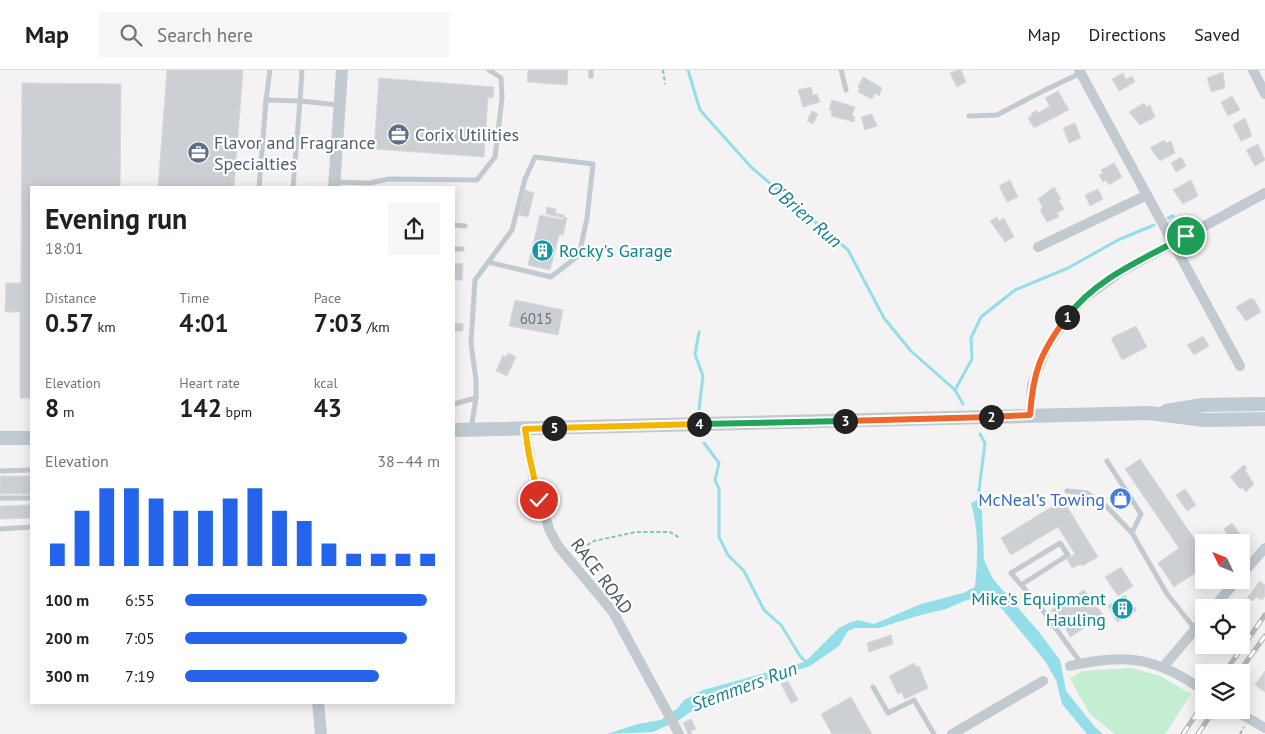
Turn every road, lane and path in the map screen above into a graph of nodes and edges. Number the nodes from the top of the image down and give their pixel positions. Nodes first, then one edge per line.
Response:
1 (270, 70) edge
2 (302, 70) edge
3 (342, 70) edge
4 (489, 70) edge
5 (662, 70) edge
6 (841, 70) edge
7 (1253, 70) edge
8 (1080, 72) edge
9 (665, 84) dead end
10 (846, 90) dead end
11 (1265, 94) edge
12 (266, 100) junction
13 (300, 101) junction
14 (340, 105) junction
15 (969, 116) dead end
16 (334, 185) edge
17 (259, 186) edge
18 (293, 186) edge
19 (1265, 193) edge
20 (1147, 195) junction
21 (455, 225) edge
22 (466, 226) dead end
23 (1173, 243) junction
24 (1038, 247) dead end
25 (455, 249) edge
26 (462, 250) dead end
27 (488, 262) junction
28 (1240, 366) dead end
29 (476, 398) junction
30 (455, 404) edge
31 (1265, 404) edge
32 (1149, 414) junction
33 (1030, 415) junction
34 (1265, 419) edge
35 (525, 429) junction
36 (455, 430) edge
37 (471, 430) junction
38 (0, 438) edge
39 (30, 438) edge
40 (1107, 461) dead end
41 (30, 470) edge
42 (0, 471) edge
43 (1067, 491) dead end
44 (0, 498) edge
45 (30, 498) edge
46 (30, 527) edge
47 (0, 529) edge
48 (1132, 533) junction
49 (680, 538) dead end
50 (1265, 548) edge
51 (567, 557) junction
52 (1250, 565) edge
53 (1021, 585) junction
54 (1229, 589) edge
55 (1221, 599) edge
56 (1194, 629) joint
57 (1081, 663) junction
58 (1070, 666) dead end
59 (1164, 666) junction
60 (1043, 681) dead end
61 (1195, 684) edge
62 (873, 686) dead end
63 (319, 707) edge
64 (1250, 719) edge
65 (1265, 728) edge
66 (678, 731) edge
67 (321, 734) edge
68 (934, 734) edge
69 (952, 734) edge

1 - 12 lane
2 - 13 lane
3 - 14 street
4 - 16 lane
5 - 9 path
6 - 10 lane
7 - 11 street
8 - 15 lane
8 - 20 street
12 - 13 lane
12 - 17 lane
13 - 14 lane
13 - 18 lane
14 - 16 street
19 - 23 street
20 - 23 street
20 - 24 street
21 - 22 lane
23 - 28 street
23 - 33 street
25 - 26 lane
27 - 27 lane
27 - 29 lane
29 - 30 lane
29 - 37 lane
31 - 32 main road
32 - 33 main road
32 - 34 main road
33 - 35 main road
35 - 37 main road
35 - 51 street, RACE ROAD
36 - 37 main road
38 - 39 main road
40 - 48 lane
41 - 42 lane
43 - 48 lane
44 - 45 lane
46 - 47 lane
48 - 56 lane
49 - 51 path
50 - 52 street
51 - 66 street, RACE ROAD
53 - 53 lane
53 - 57 lane
54 - 55 street
56 - 59 street
57 - 58 street
57 - 59 street
59 - 61 street
60 - 69 street
62 - 68 lane
63 - 67 street
64 - 65 street

